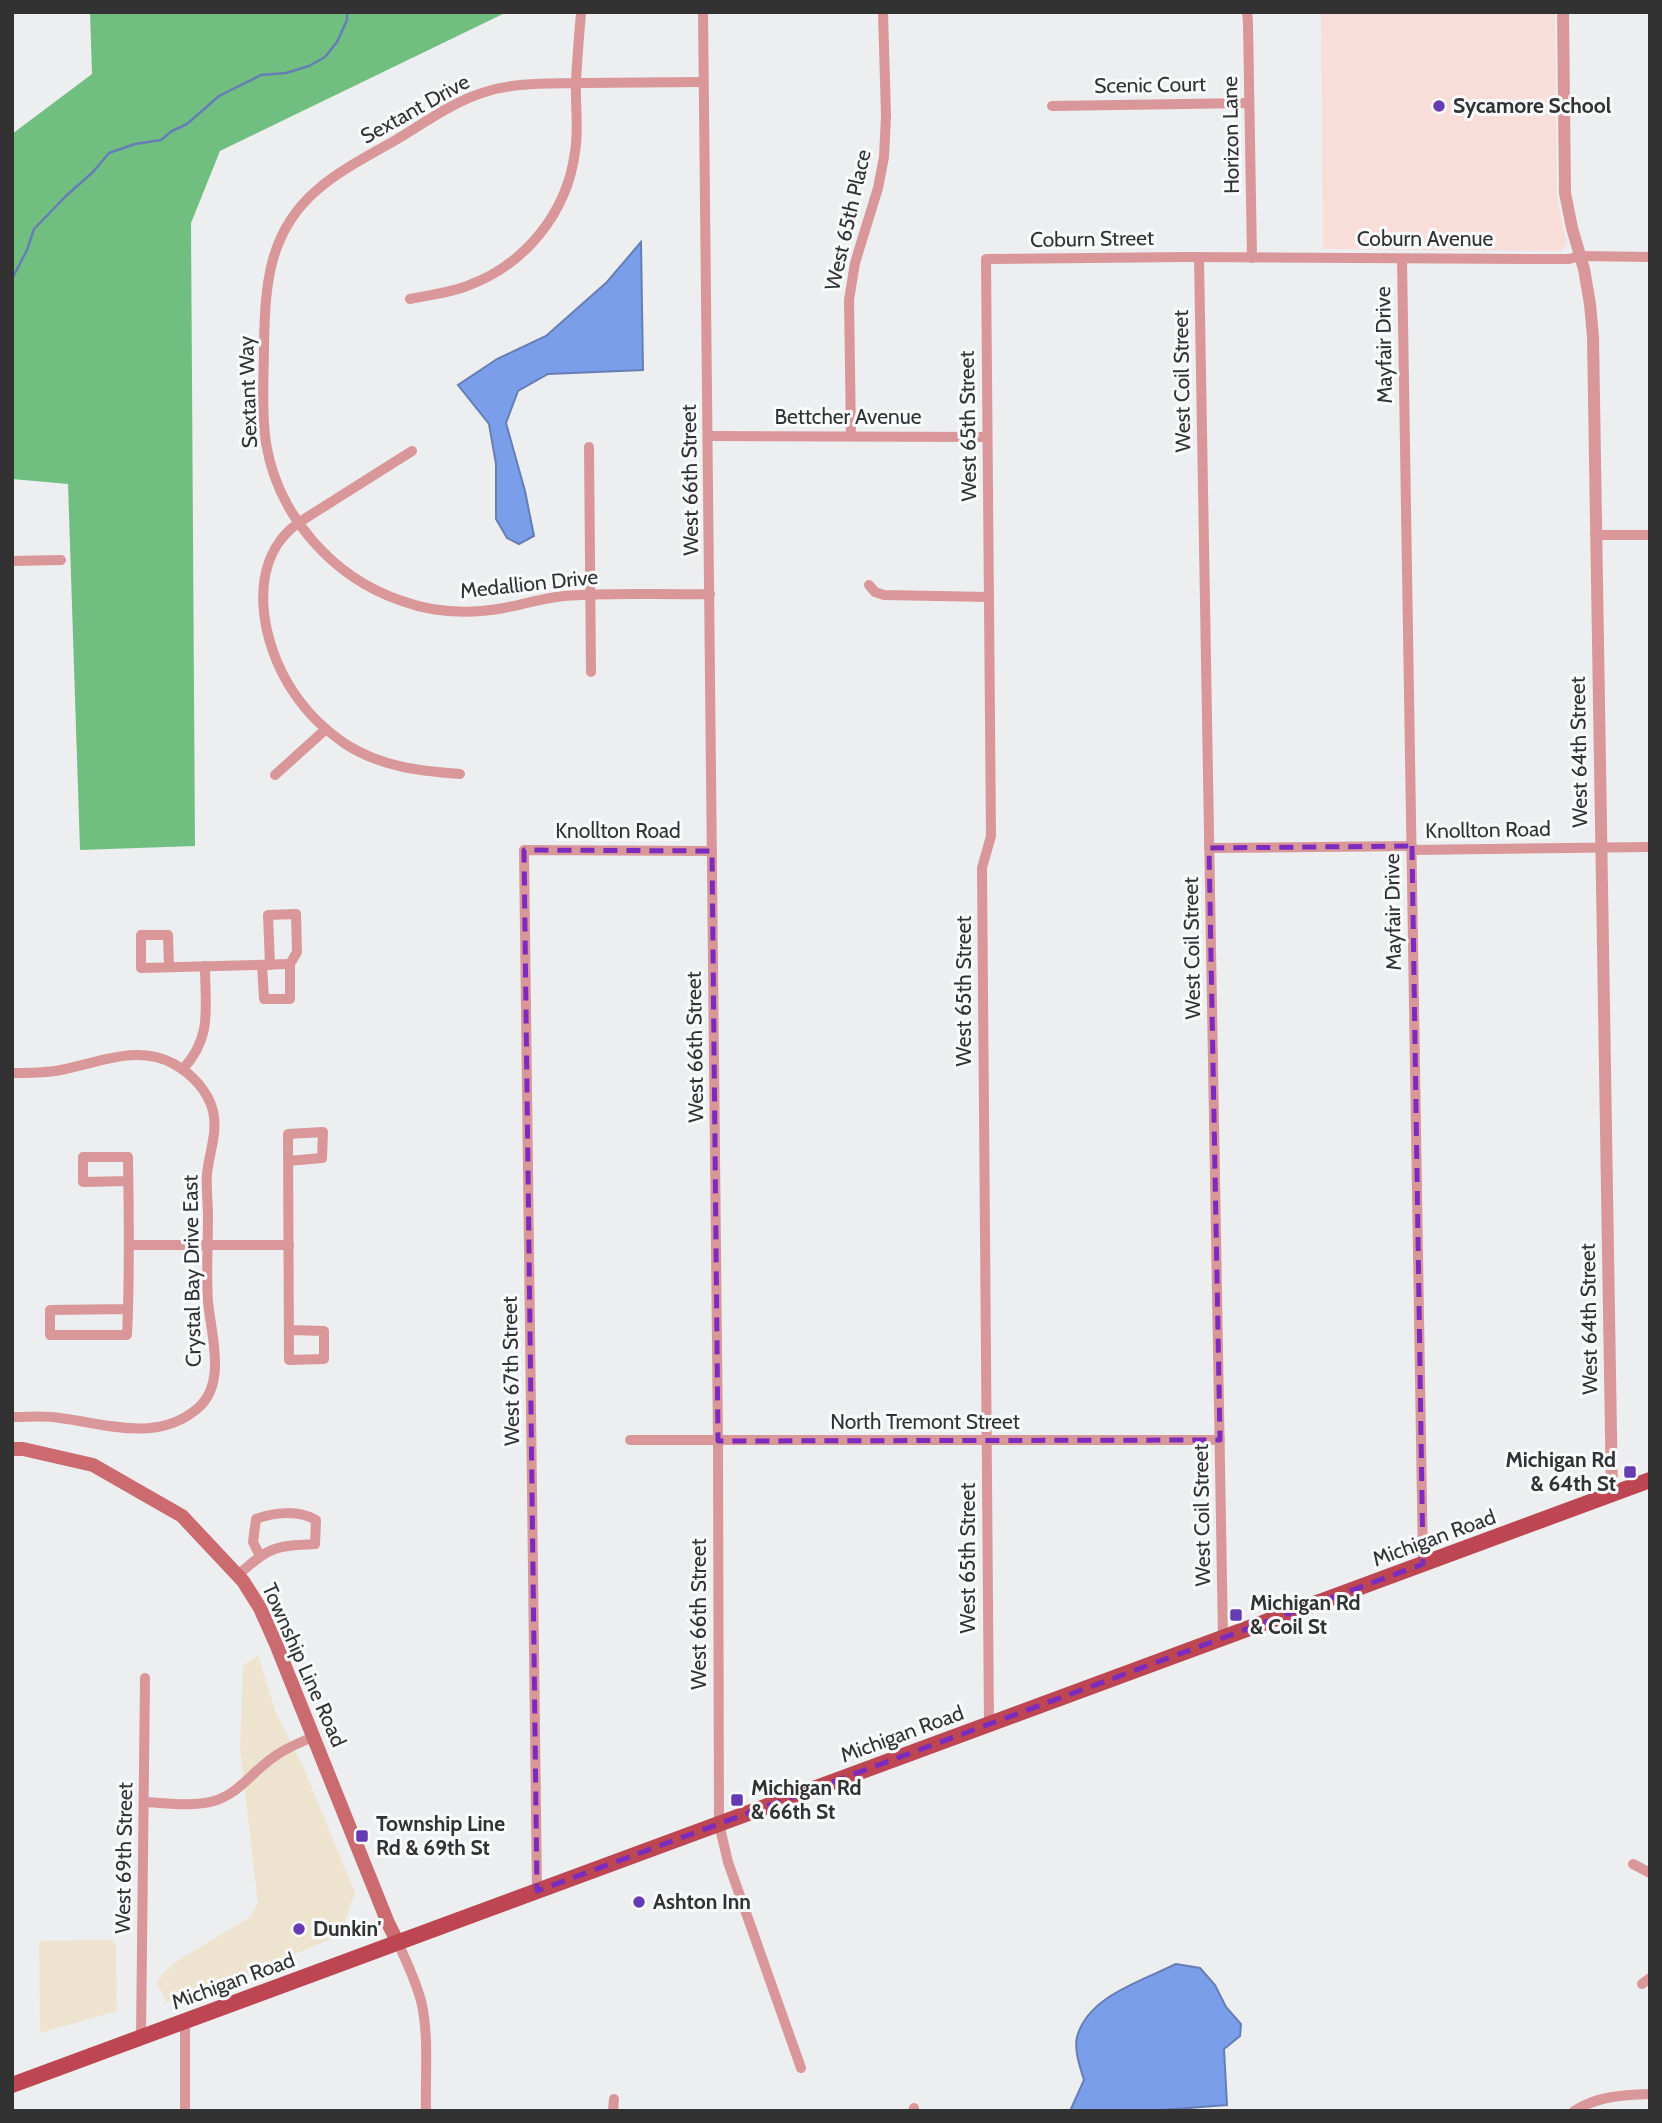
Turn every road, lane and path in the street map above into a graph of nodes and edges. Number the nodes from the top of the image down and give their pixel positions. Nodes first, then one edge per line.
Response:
1 (703, 12) edge
2 (883, 12) edge
3 (1247, 12) edge
4 (1563, 12) edge
5 (581, 13) edge
6 (703, 82) junction
7 (576, 83) junction
8 (1249, 103) junction
9 (1052, 106) dead end
10 (274, 255) joint
11 (1580, 256) junction
12 (1650, 257) edge
13 (1199, 258) junction
14 (1252, 258) junction
15 (1402, 258) junction
16 (986, 259) joint
17 (410, 299) dead end
18 (709, 436) junction
19 (851, 436) junction
20 (987, 437) junction
21 (589, 447) dead end
22 (412, 452) dead end
23 (298, 523) junction
24 (1595, 535) junction
25 (1650, 535) edge
26 (61, 560) dead end
27 (12, 561) edge
28 (869, 585) dead end
29 (710, 594) junction
30 (590, 596) junction
31 (989, 597) junction
32 (591, 672) dead end
33 (326, 729) junction
34 (460, 774) dead end
35 (275, 775) dead end
36 (1600, 847) junction
37 (1650, 847) edge
38 (1209, 848) junction
39 (1412, 848) junction
40 (524, 850) joint
41 (712, 851) junction
42 (290, 964) junction
43 (266, 965) junction
44 (205, 966) junction
45 (169, 967) junction
46 (183, 1069) junction
47 (12, 1073) edge
48 (288, 1161) dead end
49 (128, 1181) junction
50 (129, 1245) junction
51 (208, 1245) junction
52 (289, 1245) junction
53 (128, 1309) junction
54 (289, 1330) dead end
55 (12, 1417) edge
56 (630, 1440) dead end
57 (718, 1440) junction
58 (1220, 1440) junction
59 (987, 1441) junction
60 (12, 1449) edge
61 (1650, 1480) edge
62 (1612, 1495) junction
63 (260, 1556) junction
64 (1423, 1564) junction
65 (238, 1575) junction
66 (1223, 1638) junction
67 (145, 1678) dead end
68 (989, 1724) junction
69 (313, 1737) junction
70 (144, 1802) junction
71 (719, 1824) junction
72 (1633, 1864) dead end
73 (1650, 1873) edge
74 (537, 1891) junction
75 (398, 1943) junction
76 (185, 2021) junction
77 (141, 2037) junction
78 (801, 2068) dead end
79 (12, 2085) edge
80 (1650, 2094) edge
81 (185, 2111) edge
82 (426, 2111) edge
83 (1574, 2111) edge

1 - 6 street, West 66th Street
2 - 19 street, West 65th Place
3 - 8 street, Horizon Lane
4 - 11 street, West 64th Street
5 - 7 street
6 - 7 street, Sextant Drive
6 - 18 street, West 66th Street
7 - 10 street, Sextant Drive
7 - 17 street
8 - 9 street, Scenic Court
8 - 14 street, Horizon Lane
10 - 23 street, Sextant Way
11 - 12 street, Coburn Avenue
11 - 15 street, Coburn Avenue
11 - 24 street, West 64th Street
13 - 14 street, Coburn Avenue
13 - 16 street, Coburn Street
13 - 38 street, West Coil Street
14 - 15 street, Coburn Avenue
15 - 39 street, Mayfair Drive
16 - 20 street, West 65th Street
18 - 19 street, Bettcher Avenue
18 - 29 street, West 66th Street
19 - 20 street, Bettcher Avenue
20 - 31 street, West 65th Street
21 - 30 street
22 - 23 street
23 - 30 street, Medallion Drive
23 - 33 street
24 - 25 street
24 - 36 street, West 64th Street
26 - 27 street
28 - 31 street
29 - 30 street, Medallion Drive
29 - 41 street, West 66th Street
30 - 32 street
31 - 59 street, West 65th Street
33 - 34 street
33 - 35 street
36 - 37 street, Knollton Road
36 - 39 street, Knollton Road
36 - 62 street, West 64th Street
38 - 39 street, Knollton Road
38 - 58 street, West Coil Street
39 - 64 street, Mayfair Drive
40 - 41 street, Knollton Road
40 - 74 street, West 67th Street
41 - 57 street, West 66th Street
42 - 43 street
42 - 43 street
42 - 43 street
43 - 44 street
44 - 45 street
44 - 46 street
45 - 45 street
46 - 47 street, Crystal Bay Drive East
46 - 51 street, Crystal Bay Drive East
48 - 52 street
49 - 49 street
49 - 50 street
50 - 51 street
50 - 53 street
51 - 52 street
51 - 55 street, Crystal Bay Drive East
52 - 54 street
53 - 53 street
56 - 57 street, North Tremont Street
57 - 59 street, North Tremont Street
57 - 71 street, West 66th Street
58 - 59 street, North Tremont Street
58 - 66 street, West Coil Street
59 - 68 street, West 65th Street
60 - 65 main road, Township Line Road
61 - 62 main road, Michigan Road
62 - 64 main road, Michigan Road
63 - 63 street
63 - 65 street
64 - 66 main road, Michigan Road
65 - 69 main road, Township Line Road
66 - 68 main road, Michigan Road
67 - 70 street, West 69th Street
68 - 71 main road, Michigan Road
69 - 70 street
69 - 75 main road, Township Line Road
70 - 77 street, West 69th Street
71 - 74 main road, Michigan Road
71 - 78 street, West 66th Street
72 - 73 street
74 - 75 main road, Michigan Road
75 - 76 main road, Michigan Road
75 - 82 street
76 - 77 main road, Michigan Road
76 - 81 street
77 - 79 main road, Michigan Road
80 - 83 street

